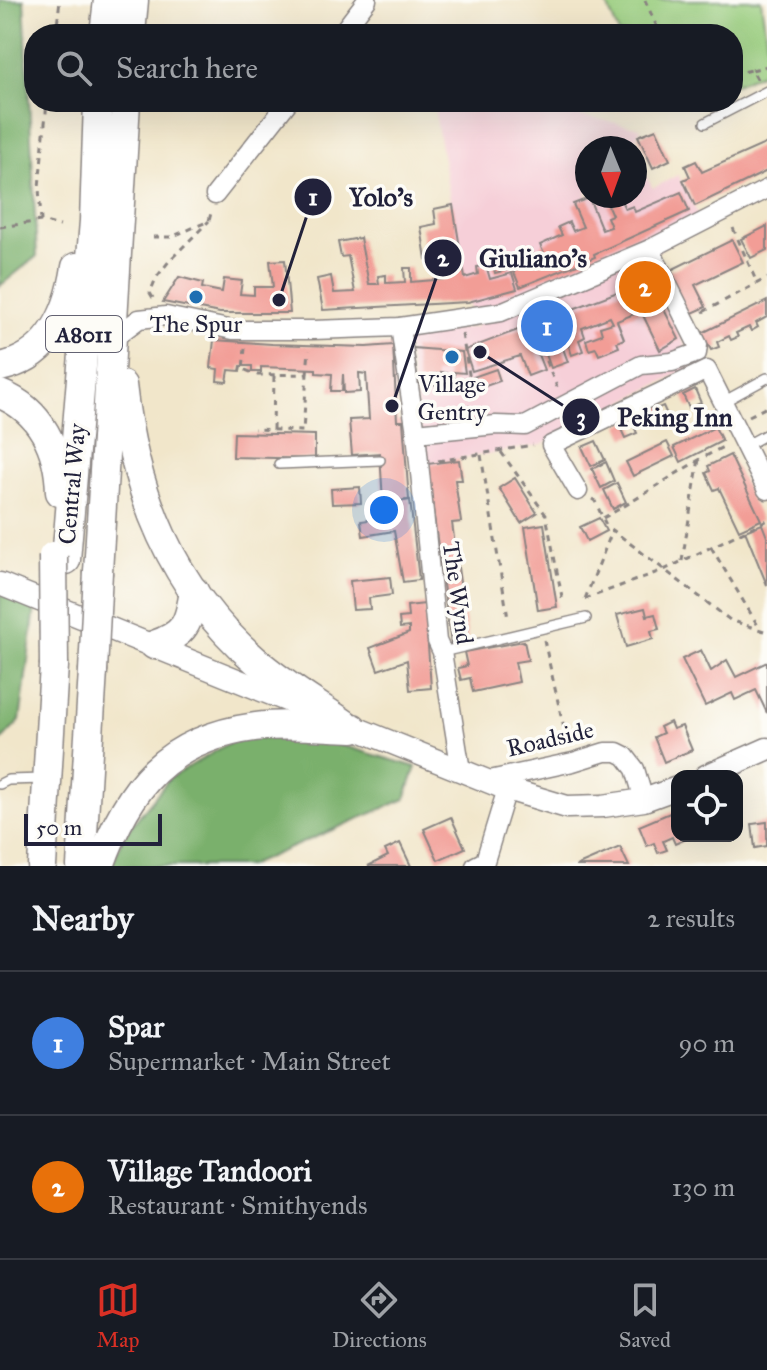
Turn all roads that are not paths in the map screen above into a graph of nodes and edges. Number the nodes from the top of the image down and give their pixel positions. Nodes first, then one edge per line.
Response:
1 (108, 0) edge
2 (134, 0) edge
3 (367, 0) edge
4 (105, 24) edge
5 (132, 24) edge
6 (349, 24) edge
7 (765, 92) edge
8 (743, 103) edge
9 (97, 112) edge
10 (98, 112) edge
11 (125, 112) edge
12 (280, 112) edge
13 (726, 112) edge
14 (705, 123) dead end
15 (767, 189) edge
16 (215, 195) road end
17 (650, 249) junction
18 (400, 327) junction
19 (111, 343) junction
20 (0, 367) edge
21 (767, 378) edge
22 (0, 394) edge
23 (723, 402) junction
24 (416, 433) junction
25 (767, 434) edge
26 (743, 442) junction
27 (380, 460) dead end
28 (279, 464) dead end
29 (767, 490) edge
30 (578, 491) road end
31 (59, 558) junction
32 (0, 584) edge
33 (194, 591) junction
34 (586, 618) dead end
35 (154, 645) junction
36 (442, 652) junction
37 (350, 726) junction
38 (767, 749) edge
39 (720, 770) edge
40 (461, 771) junction
41 (47, 779) junction
42 (485, 781) junction
43 (0, 784) edge
44 (507, 789) junction
45 (671, 790) edge
46 (644, 800) junction
47 (484, 864) edge
48 (42, 866) edge
49 (81, 866) edge
50 (100, 866) edge

1 - 4 main road
2 - 5 main road
3 - 6 street
7 - 8 lane
9 - 20 main road
10 - 31 main road, Central Way / A8011
11 - 19 main road, Central Way / A8011
12 - 16 street
13 - 14 lane
15 - 17 street
17 - 18 street
17 - 24 street
18 - 19 street
18 - 24 street, The Wynd
19 - 33 main road
19 - 49 main road, Central Way / A8011, bridge
21 - 23 lane
22 - 31 main road
23 - 26 street
23 - 30 street
24 - 36 street, The Wynd
25 - 26 lane
26 - 29 street
27 - 28 lane
31 - 41 main road, Central Way / A8011, bridge
32 - 35 street, Roadside
33 - 35 main road
33 - 37 main road
34 - 36 lane
35 - 37 street, Roadside
36 - 40 street, The Wynd
37 - 40 street, Roadside
37 - 50 main road
38 - 39 street
40 - 42 street, Roadside
41 - 43 lane
41 - 48 main road, Central Way / A8011
42 - 44 street, Roadside
42 - 46 street, Roadside
44 - 46 street, Roadside
44 - 47 street, Roadside
45 - 46 street, Roadside

